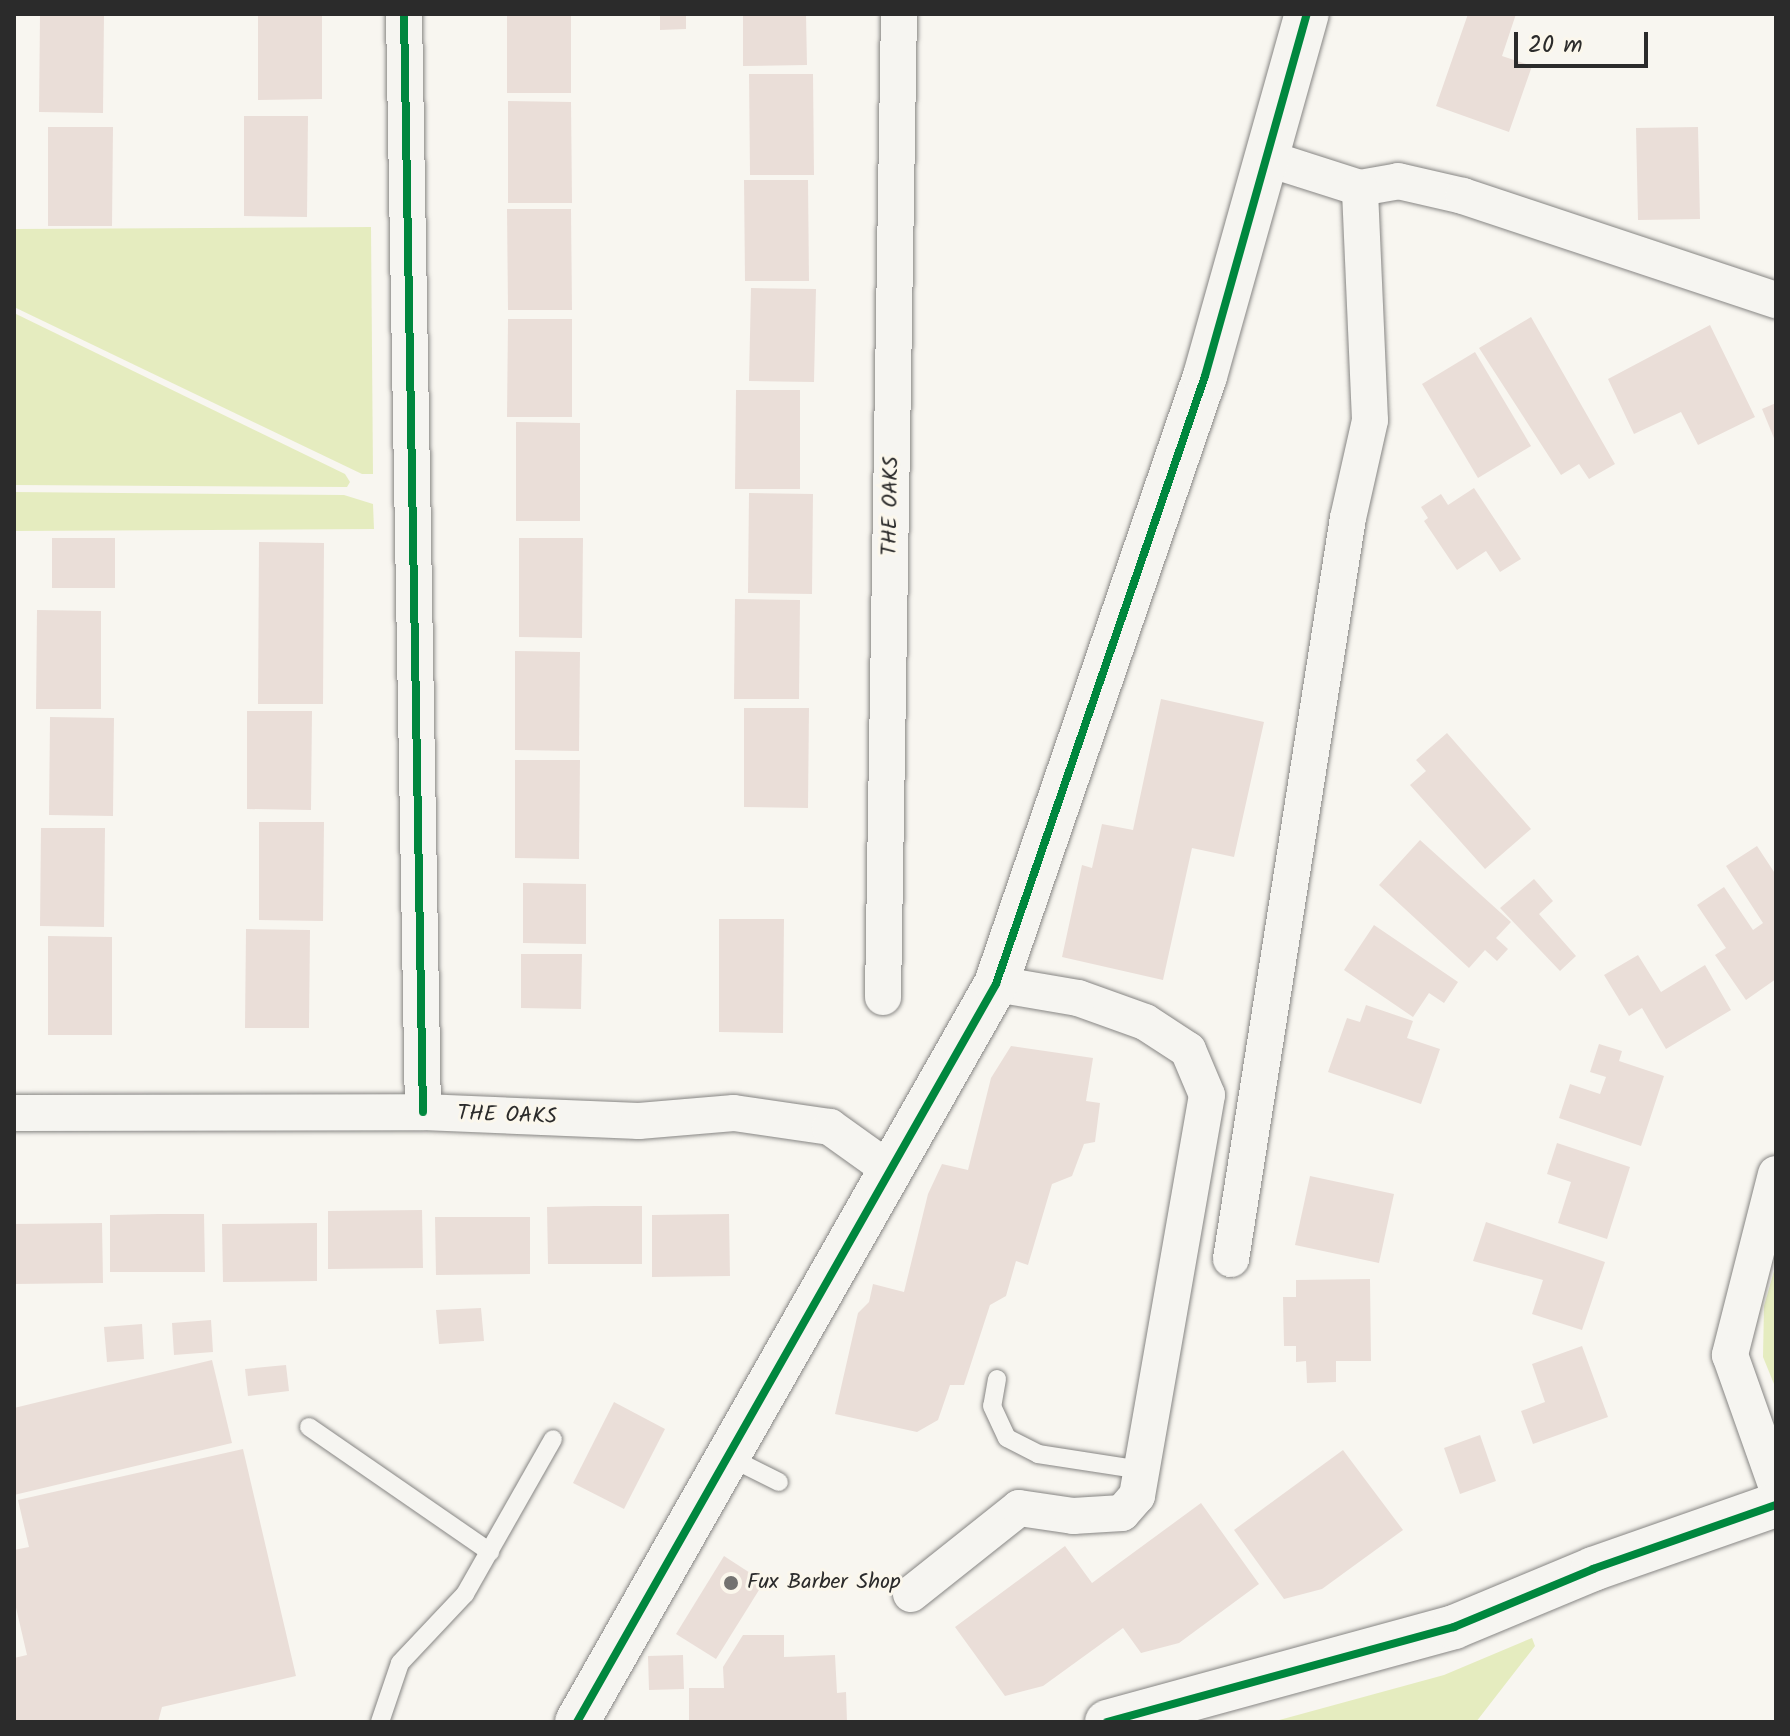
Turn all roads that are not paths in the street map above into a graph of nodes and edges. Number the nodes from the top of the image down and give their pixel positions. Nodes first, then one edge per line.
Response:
1 (404, 14) edge
2 (899, 14) edge
3 (1307, 14) edge
4 (1266, 158) junction
5 (1360, 188) junction
6 (1776, 300) edge
7 (996, 984) junction
8 (883, 997) dead end
9 (423, 1112) junction
10 (14, 1113) edge
11 (890, 1170) junction
12 (1776, 1174) edge
13 (1231, 1259) dead end
14 (997, 1379) dead end
15 (309, 1427) dead end
16 (553, 1439) dead end
17 (727, 1456) junction
18 (1141, 1470) junction
19 (779, 1482) dead end
20 (1776, 1485) edge
21 (1776, 1505) edge
22 (490, 1552) junction
23 (911, 1594) dead end
24 (380, 1722) edge
25 (577, 1722) edge
26 (1107, 1722) edge

1 - 9 street
2 - 8 street, THE OAKS
3 - 4 street
4 - 5 street
4 - 7 street
5 - 6 street
5 - 13 street
7 - 11 street
7 - 18 street
9 - 10 street, THE OAKS
9 - 11 street, THE OAKS
11 - 17 street
12 - 20 street
14 - 18 lane
15 - 22 lane
16 - 22 lane
17 - 19 lane
17 - 25 street
18 - 23 street
21 - 26 street
22 - 24 lane

